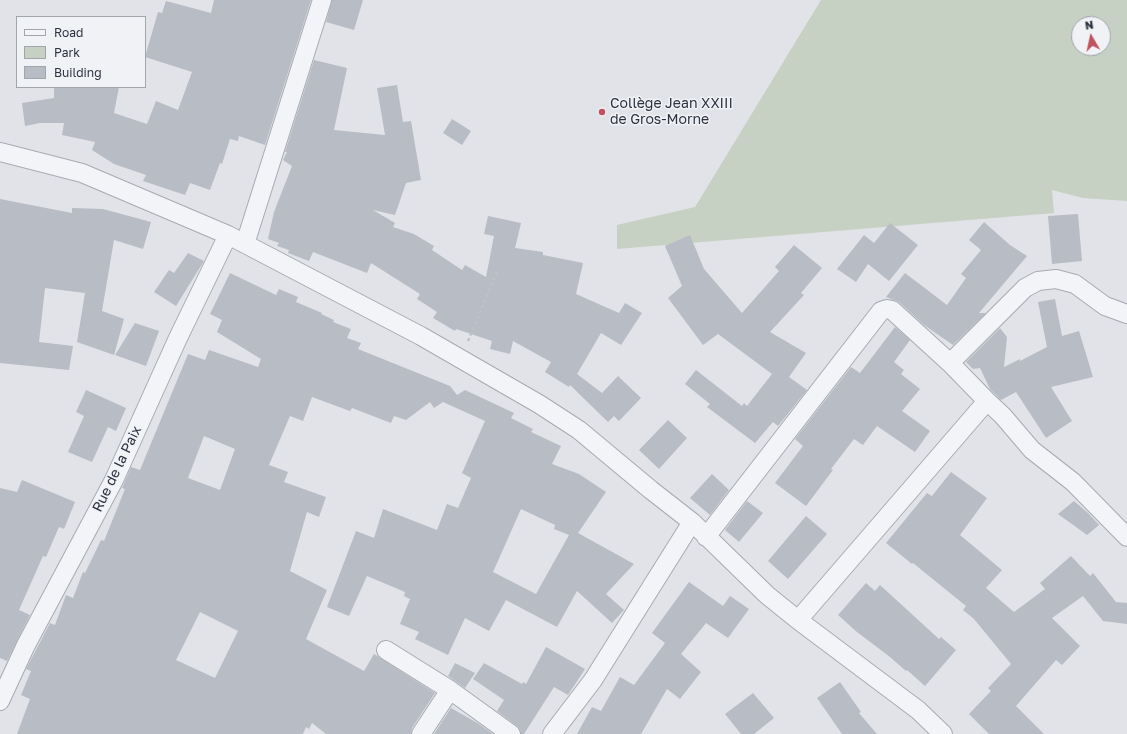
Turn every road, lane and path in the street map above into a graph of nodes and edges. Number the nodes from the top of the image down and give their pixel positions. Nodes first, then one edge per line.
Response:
1 (322, 0) edge
2 (0, 152) edge
3 (228, 235) junction
4 (245, 244) junction
5 (498, 270) dead end
6 (1127, 314) edge
7 (461, 358) junction
8 (950, 363) junction
9 (987, 401) junction
10 (692, 522) junction
11 (706, 537) junction
12 (1127, 537) edge
13 (798, 620) junction
14 (386, 650) dead end
15 (450, 690) junction
16 (0, 701) edge
17 (421, 734) edge
18 (511, 734) edge
19 (552, 734) edge
20 (943, 734) edge

1 - 4 street
2 - 3 street
3 - 4 street
3 - 16 street, Rue de la Paix
4 - 7 street
5 - 7 path
6 - 8 street
7 - 10 street
8 - 9 street
8 - 11 street
9 - 12 street
9 - 13 street
10 - 11 street
10 - 19 street
11 - 13 street
13 - 20 street
14 - 15 street
15 - 17 street
15 - 18 street

